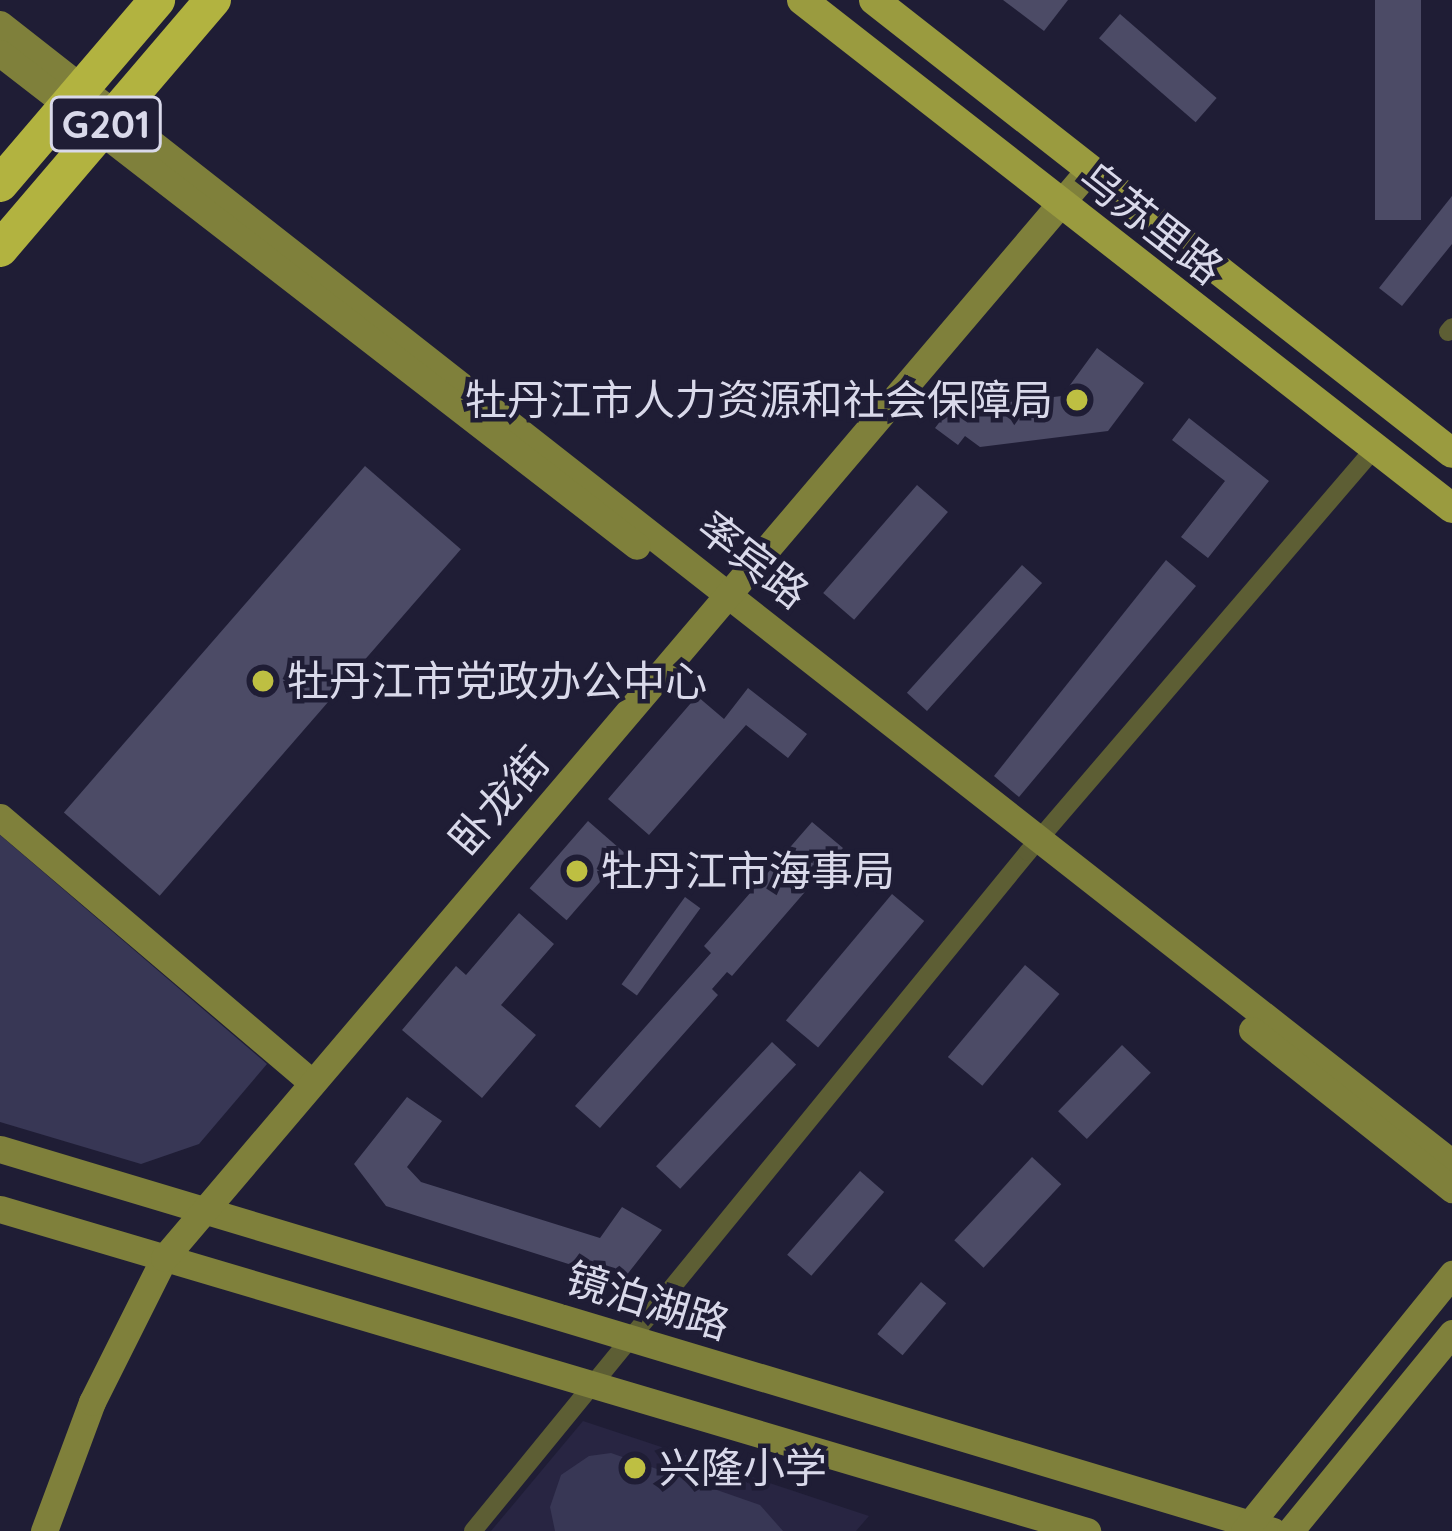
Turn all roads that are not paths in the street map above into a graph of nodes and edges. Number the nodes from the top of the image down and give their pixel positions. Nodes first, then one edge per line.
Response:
1 (157, 0) edge
2 (213, 0) edge
3 (802, 0) edge
4 (874, 0) edge
5 (0, 24) edge
6 (0, 52) edge
7 (73, 98) junction
8 (106, 124) junction
9 (1089, 170) junction
10 (0, 184) edge
11 (1058, 205) junction
12 (0, 249) edge
13 (1374, 449) junction
14 (1452, 453) edge
15 (1452, 508) edge
16 (725, 602) junction
17 (0, 817) edge
18 (1034, 845) junction
19 (312, 1083) junction
20 (0, 1148) edge
21 (1452, 1163) edge
22 (1452, 1189) edge
23 (0, 1209) edge
24 (206, 1209) junction
25 (164, 1258) junction
26 (1452, 1274) edge
27 (1452, 1333) edge
28 (634, 1341) junction
29 (597, 1386) junction
30 (1255, 1529) edge
31 (44, 1531) edge
32 (473, 1531) edge
33 (1087, 1531) edge
34 (1289, 1531) edge

1 - 7 highway, G201
2 - 8 highway, G201
3 - 11 main road, 乌苏里路
4 - 9 main road, 乌苏里路
5 - 7 street, 率宾路
6 - 7 street, 率宾路
7 - 8 street, 率宾路
7 - 10 highway, G201
8 - 12 highway, G201
8 - 16 street, 率宾路
9 - 11 street, 卧龙街
9 - 14 main road, 乌苏里路
11 - 13 main road, 乌苏里路
11 - 16 street, 卧龙街
13 - 15 main road, 乌苏里路
13 - 18 street
16 - 18 street, 率宾路
16 - 19 street, 卧龙街
17 - 19 street
18 - 21 street, 率宾路
18 - 22 street, 率宾路
18 - 28 street
19 - 24 street, 卧龙街
20 - 24 street, 镜泊湖路
23 - 25 street
24 - 25 street, 卧龙街
24 - 28 street, 镜泊湖路
25 - 29 street
25 - 31 street, 卧龙街
26 - 30 street
27 - 34 street
28 - 29 street
28 - 30 street, 镜泊湖路
29 - 32 street
29 - 33 street

